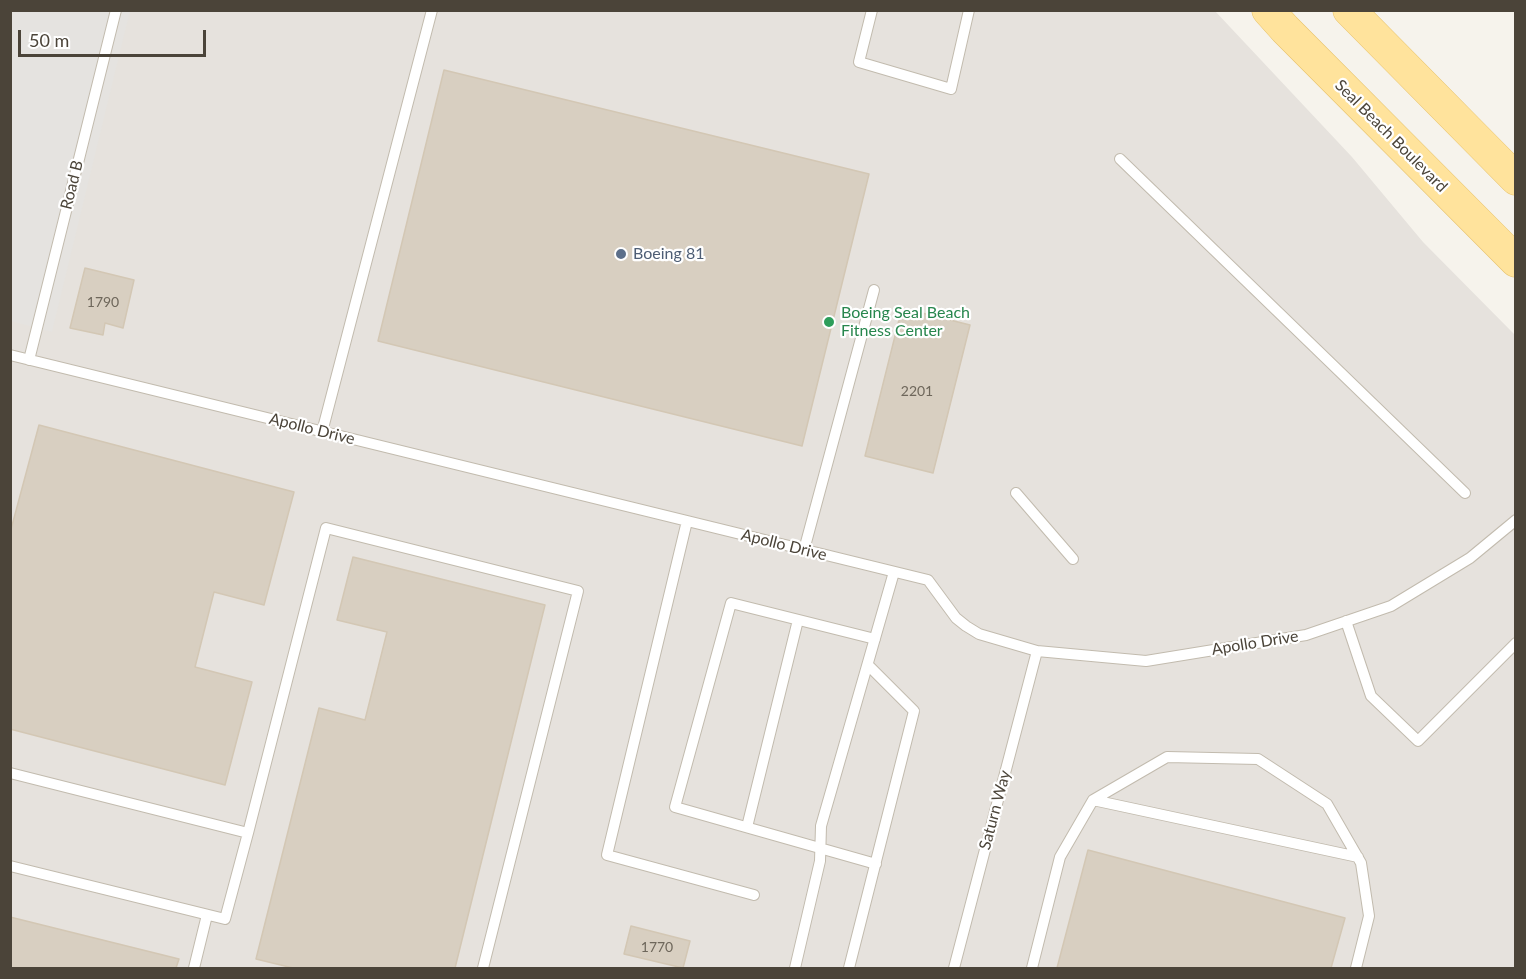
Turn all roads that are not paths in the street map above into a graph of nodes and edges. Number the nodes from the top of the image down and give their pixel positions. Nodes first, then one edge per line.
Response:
1 (116, 10) edge
2 (432, 10) edge
3 (872, 10) edge
4 (969, 10) edge
5 (1268, 10) edge
6 (1349, 10) edge
7 (1120, 159) dead end
8 (1515, 179) edge
9 (1515, 261) edge
10 (874, 290) dead end
11 (10, 356) edge
12 (29, 360) junction
13 (322, 432) junction
14 (1016, 493) dead end
15 (1466, 493) dead end
16 (1515, 520) edge
17 (687, 521) junction
18 (804, 550) junction
19 (1073, 559) dead end
20 (894, 572) junction
21 (798, 620) junction
22 (1346, 621) junction
23 (875, 639) junction
24 (1515, 644) edge
25 (1037, 651) junction
26 (868, 665) junction
27 (10, 773) edge
28 (1093, 800) junction
29 (747, 827) junction
30 (248, 833) junction
31 (820, 847) junction
32 (1358, 857) junction
33 (876, 864) junction
34 (10, 866) edge
35 (754, 896) dead end
36 (207, 915) junction
37 (194, 969) edge
38 (483, 969) edge
39 (795, 969) edge
40 (849, 969) edge
41 (954, 969) edge
42 (1032, 969) edge
43 (1356, 969) edge

1 - 12 lane, Road B
2 - 13 lane
3 - 4 lane
5 - 9 main road, Seal Beach Boulevard
6 - 8 main road
7 - 15 lane
10 - 18 lane
11 - 12 lane, Apollo Drive
12 - 13 lane, Apollo Drive
13 - 17 lane, Apollo Drive
14 - 19 lane
16 - 22 lane, Apollo Drive
17 - 18 lane, Apollo Drive
17 - 35 lane
18 - 20 lane, Apollo Drive
20 - 23 lane
20 - 25 lane, Apollo Drive
21 - 23 lane
21 - 29 lane
21 - 29 lane
22 - 24 lane
22 - 25 lane, Apollo Drive
23 - 26 lane
25 - 41 lane, Saturn Way
26 - 31 lane
26 - 33 lane
27 - 30 lane
28 - 32 lane
28 - 32 lane
28 - 42 lane
29 - 31 lane
30 - 36 lane
30 - 38 lane
31 - 33 lane
31 - 39 lane
32 - 43 lane
33 - 40 lane
34 - 36 lane
36 - 37 lane

